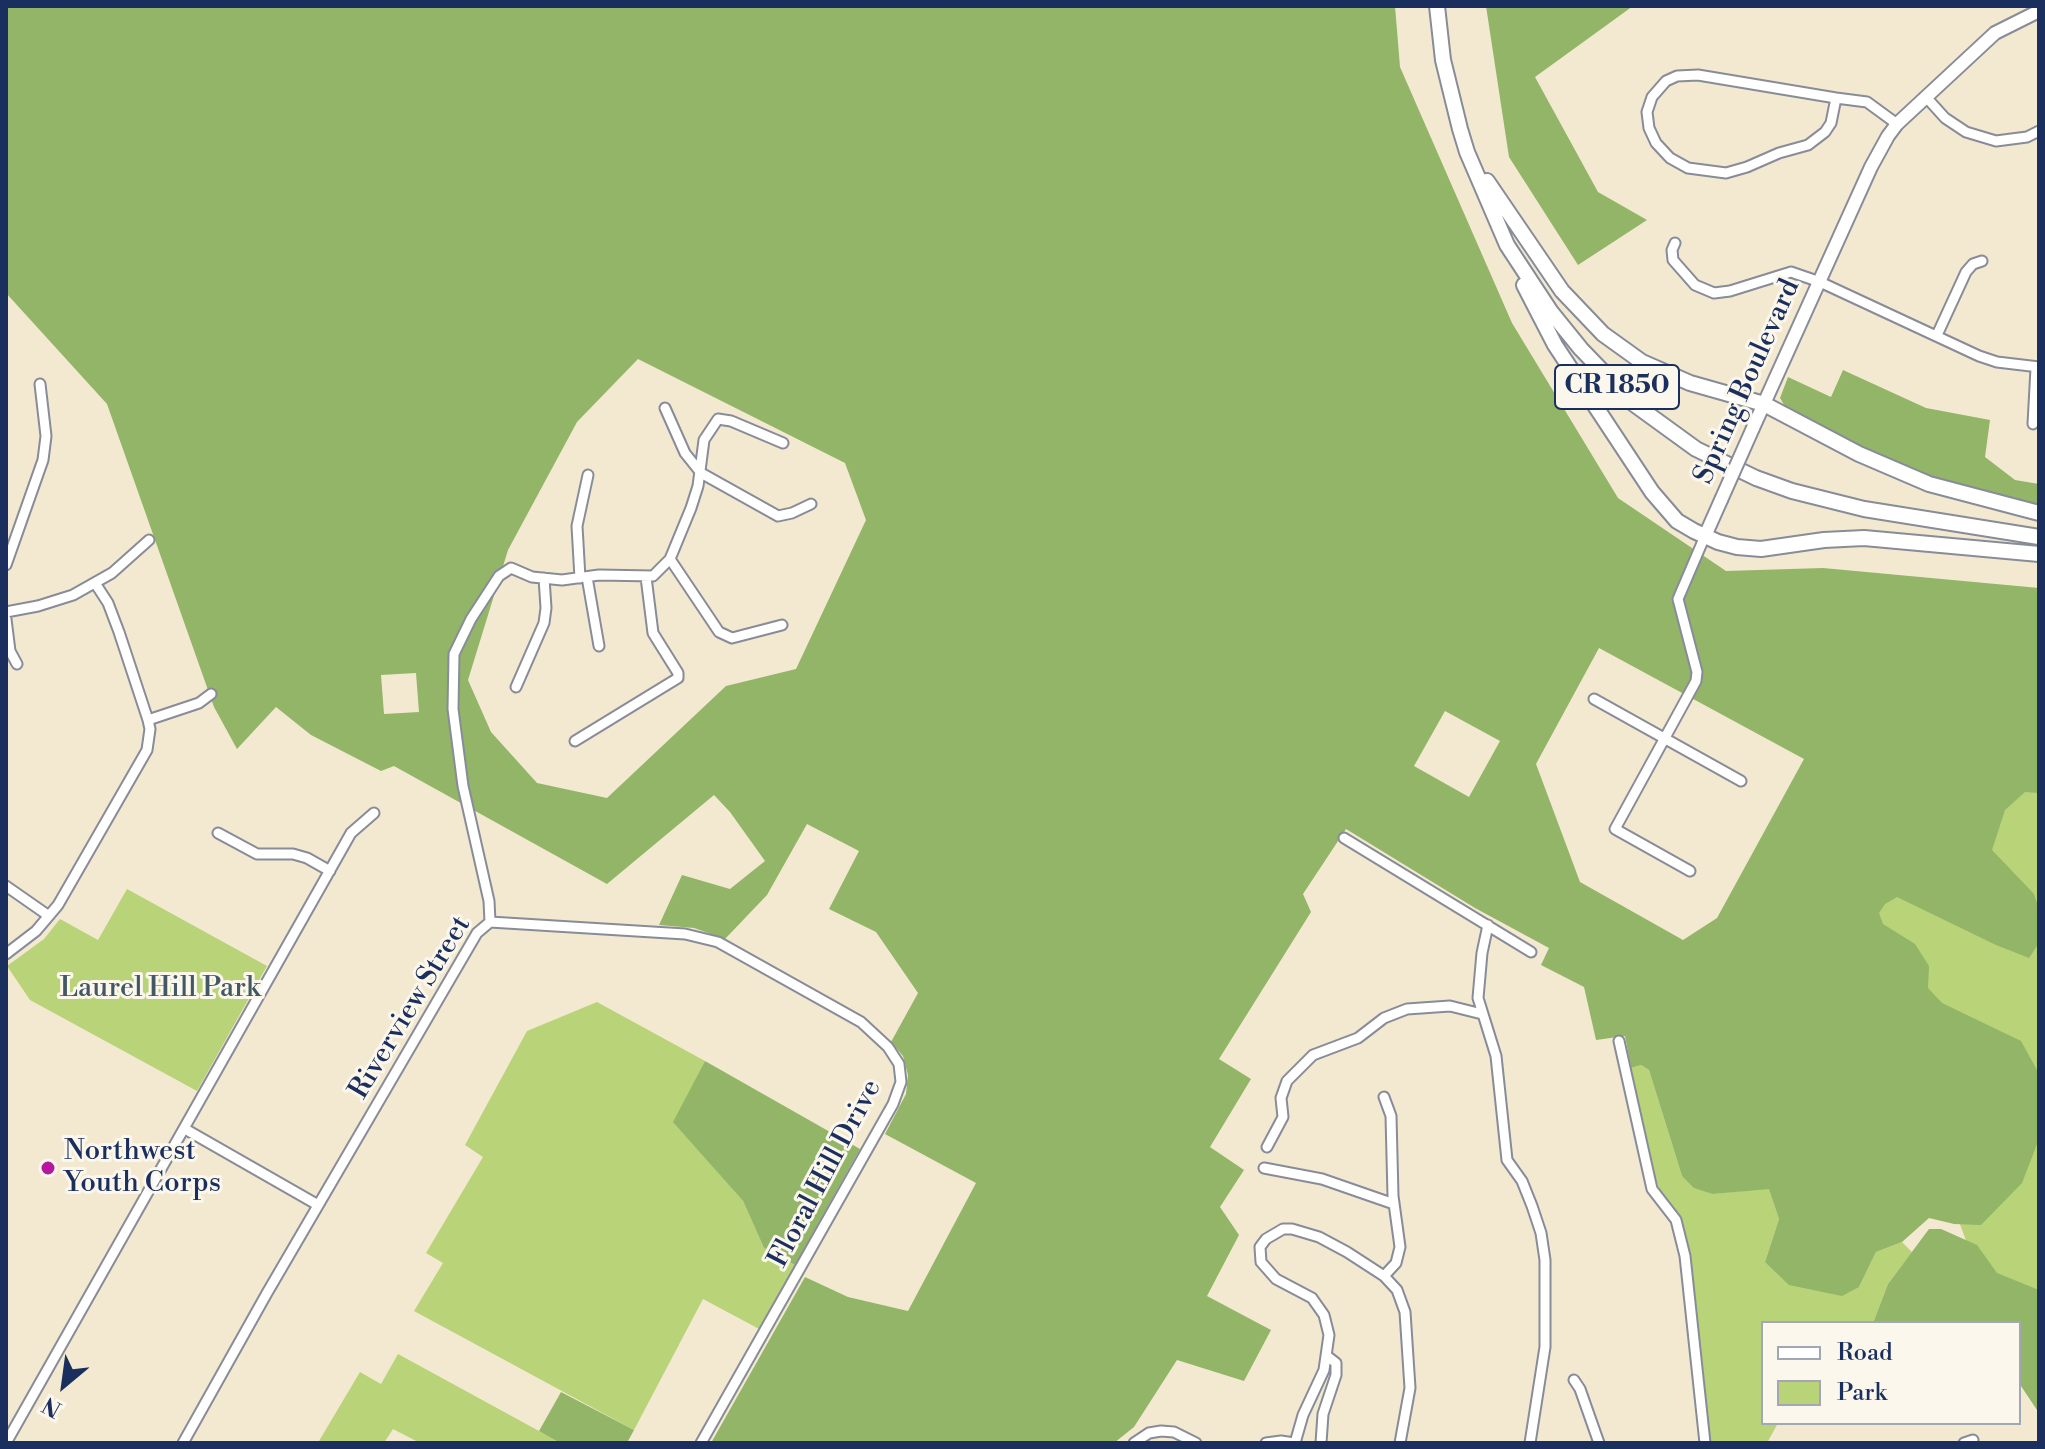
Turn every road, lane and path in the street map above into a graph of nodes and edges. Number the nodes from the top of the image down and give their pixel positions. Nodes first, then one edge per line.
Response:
1 (1437, 6) edge
2 (2039, 11) edge
3 (1926, 97) junction
4 (1836, 98) junction
5 (1897, 124) junction
6 (2039, 131) edge
7 (1467, 152) junction
8 (1675, 243) dead end
9 (1507, 245) junction
10 (1982, 261) dead end
11 (1820, 282) junction
12 (1937, 335) junction
13 (2037, 367) edge
14 (40, 384) dead end
15 (1764, 404) junction
16 (665, 408) dead end
17 (2033, 424) dead end
18 (783, 443) dead end
19 (701, 473) junction
20 (588, 475) dead end
21 (811, 504) dead end
22 (2039, 513) edge
23 (1705, 536) junction
24 (2039, 537) edge
25 (149, 540) dead end
26 (2039, 554) edge
27 (670, 559) junction
28 (6, 565) edge
29 (646, 577) junction
30 (544, 578) junction
31 (584, 578) junction
32 (95, 583) junction
33 (6, 612) edge
34 (6, 619) edge
35 (782, 625) dead end
36 (599, 646) dead end
37 (17, 664) dead end
38 (516, 687) dead end
39 (211, 694) dead end
40 (1594, 699) dead end
41 (148, 720) junction
42 (1665, 739) junction
43 (575, 741) dead end
44 (1741, 781) dead end
45 (374, 813) dead end
46 (218, 833) dead end
47 (1344, 838) dead end
48 (330, 871) junction
49 (1690, 871) dead end
50 (6, 886) edge
51 (49, 916) junction
52 (490, 922) junction
53 (1488, 925) junction
54 (1531, 952) dead end
55 (6, 954) edge
56 (1482, 1014) junction
57 (1619, 1041) dead end
58 (1384, 1097) dead end
59 (185, 1129) junction
60 (1267, 1147) dead end
61 (1264, 1168) dead end
62 (1394, 1204) junction
63 (318, 1205) junction
64 (1384, 1276) junction
65 (1327, 1356) junction
66 (1574, 1380) dead end
67 (188, 1441) edge
68 (6, 1443) edge
69 (701, 1443) edge
70 (1134, 1443) edge
71 (1196, 1443) edge
72 (1266, 1443) edge
73 (1295, 1443) edge
74 (1321, 1443) edge
75 (1400, 1443) edge
76 (1530, 1443) edge
77 (1599, 1443) edge
78 (1705, 1443) edge

1 - 7 main road, CR 1850
2 - 3 street, Spring Boulevard
3 - 5 street, Spring Boulevard
3 - 6 street
4 - 4 street
4 - 5 street
5 - 11 street, Spring Boulevard
7 - 9 main road, CR 1850
7 - 15 main road
8 - 11 street
9 - 23 main road
9 - 24 main road, CR 1850
10 - 12 street
11 - 12 street
11 - 15 street, Spring Boulevard
12 - 13 street
13 - 17 street
14 - 28 street
15 - 22 main road
15 - 23 street, Spring Boulevard, bridge
16 - 19 street
18 - 19 street
19 - 21 street
19 - 27 street
20 - 31 street
23 - 26 main road
23 - 42 street, Spring Boulevard
25 - 32 street
27 - 29 street
27 - 35 street
29 - 31 street
29 - 43 street
30 - 31 street
30 - 38 street
30 - 52 street, Riverview Street
31 - 36 street
32 - 33 street
32 - 41 street
34 - 37 street
39 - 41 street
40 - 42 street
41 - 51 street
42 - 44 street
42 - 49 street, Spring Boulevard
45 - 48 street
46 - 48 street
47 - 53 street
48 - 59 street
50 - 51 street
51 - 55 street
52 - 63 street, Riverview Street
52 - 69 street, Floral Hill Drive
53 - 54 street
53 - 56 street
56 - 60 street
56 - 76 street
57 - 78 street
58 - 62 street
59 - 63 street
59 - 68 street
61 - 62 street
62 - 64 street
63 - 67 street, Riverview Street
64 - 65 street
64 - 75 street
65 - 73 street
65 - 74 street
66 - 77 street
70 - 71 street
72 - 73 street

